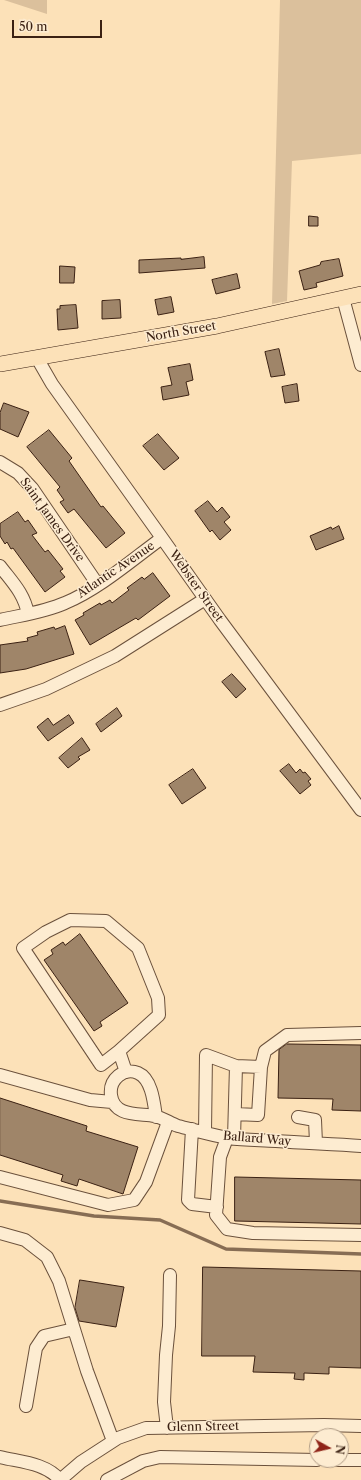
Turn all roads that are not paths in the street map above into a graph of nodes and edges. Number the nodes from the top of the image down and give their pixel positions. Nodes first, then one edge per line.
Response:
1 (361, 294) edge
2 (343, 298) junction
3 (37, 358) junction
4 (0, 364) edge
5 (361, 365) edge
6 (0, 462) edge
7 (162, 538) junction
8 (0, 566) edge
9 (98, 585) junction
10 (205, 599) junction
11 (28, 614) junction
12 (0, 620) edge
13 (0, 704) edge
14 (361, 810) edge
15 (361, 1033) edge
16 (118, 1051) junction
17 (236, 1066) junction
18 (261, 1067) junction
19 (126, 1072) junction
20 (0, 1075) edge
21 (112, 1102) junction
22 (235, 1114) junction
23 (156, 1117) junction
24 (298, 1117) dead end
25 (168, 1122) junction
26 (192, 1129) junction
27 (205, 1132) junction
28 (231, 1138) junction
29 (316, 1143) junction
30 (361, 1146) edge
31 (0, 1177) edge
32 (216, 1207) junction
33 (0, 1233) edge
34 (361, 1235) edge
35 (170, 1275) dead end
36 (74, 1329) junction
37 (26, 1406) dead end
38 (361, 1426) edge
39 (167, 1428) junction
40 (113, 1441) junction
41 (0, 1457) edge
42 (309, 1460) edge
43 (349, 1460) edge
44 (361, 1460) edge
45 (60, 1480) edge
46 (107, 1480) edge

1 - 2 main road, North Street
2 - 3 main road, North Street
2 - 5 street
3 - 4 main road, North Street
3 - 7 street, Webster Street
6 - 9 street, Saint James Drive
7 - 9 street, Atlantic Avenue
7 - 10 street, Webster Street
8 - 11 street
9 - 11 street, Atlantic Avenue
10 - 13 street
10 - 14 street, Webster Street
11 - 12 street, Atlantic Avenue
15 - 18 street
16 - 16 street
16 - 19 street
17 - 18 street
17 - 22 street
17 - 27 street
18 - 22 street
19 - 21 street
19 - 23 street
20 - 21 street
21 - 23 street, Ballard Way
22 - 28 street
23 - 25 street, Ballard Way
24 - 29 street
25 - 26 street, Ballard Way
25 - 31 street
26 - 27 street, Ballard Way
26 - 32 street
27 - 28 street, Ballard Way
28 - 29 street, Ballard Way
28 - 32 street
29 - 30 street, Ballard Way
32 - 34 street
33 - 36 street
35 - 39 street
36 - 37 street
36 - 40 street
38 - 39 street, Glenn Street
39 - 40 street, Glenn Street
40 - 45 street, Glenn Street
41 - 45 street
42 - 46 street
43 - 44 street

